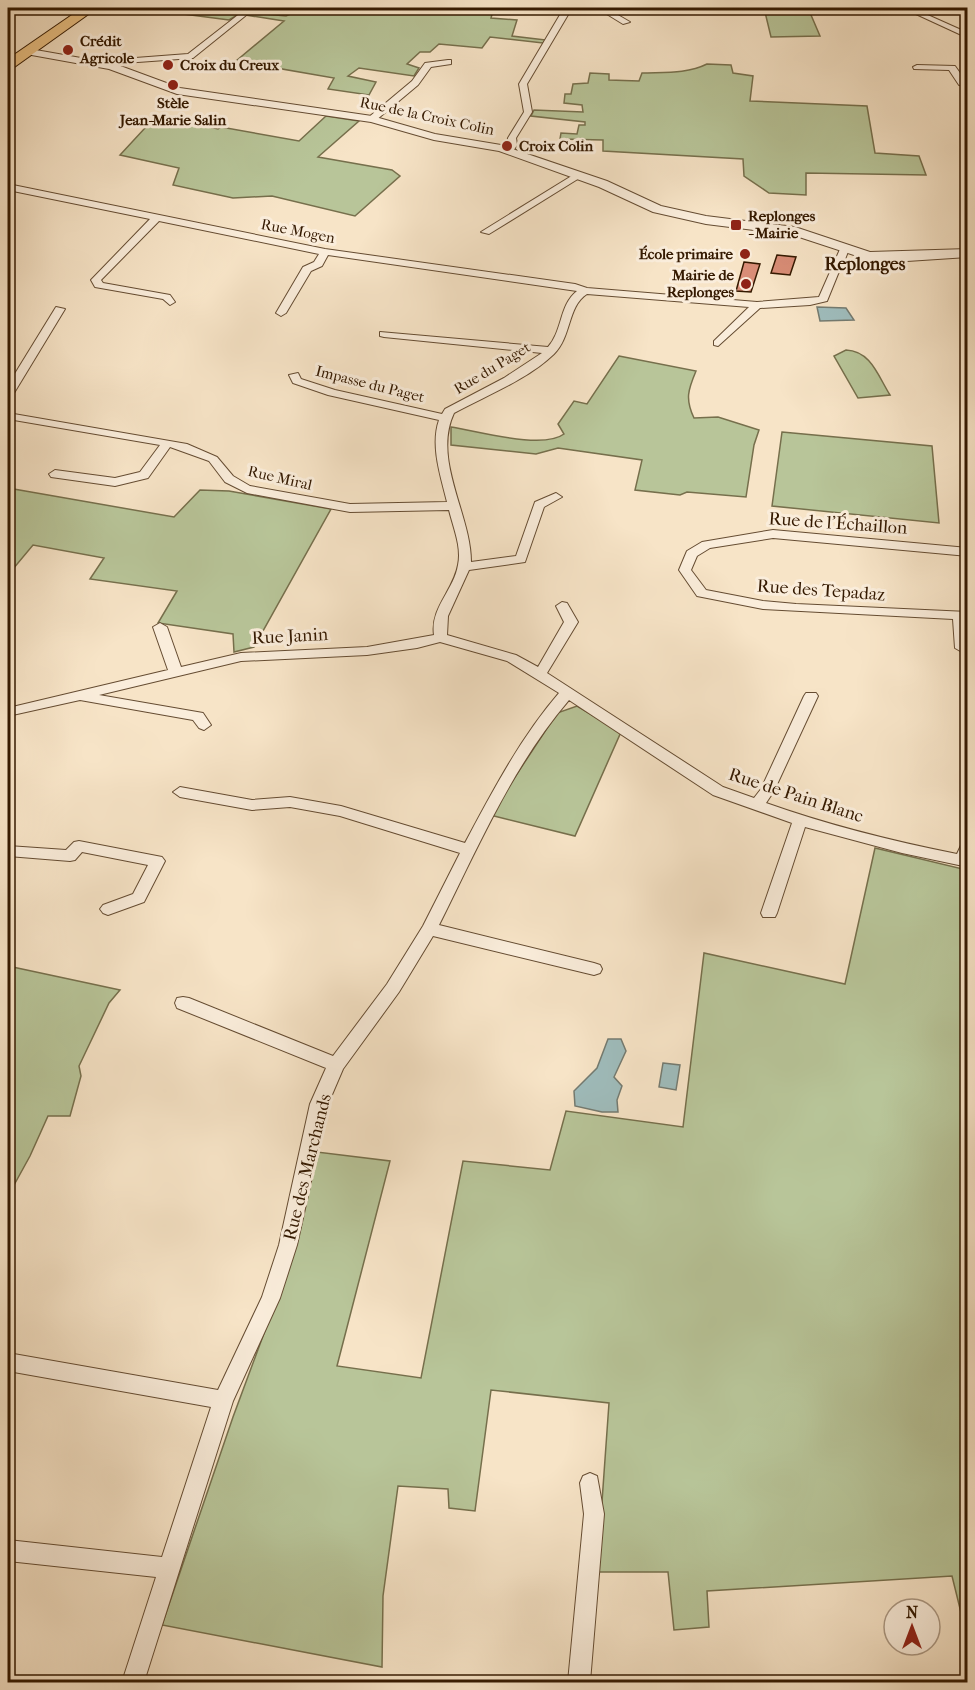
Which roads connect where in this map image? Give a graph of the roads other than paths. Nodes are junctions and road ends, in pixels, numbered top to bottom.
1 (90, 8) edge
2 (251, 8) edge
3 (568, 8) edge
4 (601, 8) edge
5 (907, 8) edge
6 (626, 22) dead end
7 (968, 36) edge
8 (30, 52) junction
9 (448, 62) dead end
10 (8, 66) edge
11 (111, 66) junction
12 (917, 67) dead end
13 (965, 83) edge
14 (372, 119) junction
15 (512, 138) junction
16 (494, 147) junction
17 (509, 151) junction
18 (578, 175) junction
19 (8, 187) edge
20 (151, 217) junction
21 (486, 232) dead end
22 (844, 249) junction
23 (325, 252) junction
24 (968, 253) edge
25 (869, 256) junction
26 (838, 267) junction
27 (87, 277) dead end
28 (585, 291) junction
29 (170, 302) dead end
30 (757, 305) junction
31 (60, 309) dead end
32 (281, 313) dead end
33 (384, 334) dead end
34 (718, 343) dead end
35 (549, 350) junction
36 (294, 375) dead end
37 (8, 393) edge
38 (8, 416) edge
39 (443, 418) junction
40 (168, 442) junction
41 (55, 474) dead end
42 (556, 497) dead end
43 (453, 506) junction
44 (968, 552) edge
45 (466, 567) junction
46 (686, 570) joint
47 (562, 606) dead end
48 (963, 616) edge
49 (160, 627) dead end
50 (441, 637) junction
51 (962, 648) dead end
52 (176, 672) junction
53 (540, 674) junction
54 (567, 693) junction
55 (78, 696) junction
56 (811, 696) dead end
57 (8, 712) edge
58 (204, 725) dead end
59 (180, 792) dead end
60 (757, 805) junction
61 (802, 821) junction
62 (968, 845) edge
63 (469, 850) junction
64 (8, 851) edge
65 (965, 861) edge
66 (108, 909) dead end
67 (769, 913) dead end
68 (429, 929) junction
69 (594, 969) dead end
70 (183, 1002) dead end
71 (336, 1065) junction
72 (8, 1362) edge
73 (224, 1400) junction
74 (590, 1484) dead end
75 (8, 1550) edge
76 (168, 1568) junction
77 (133, 1683) edge
78 (579, 1683) edge

1 - 8 main road
2 - 11 street
3 - 15 street
4 - 6 street
5 - 7 street
8 - 10 main road
8 - 11 street, Rue de la Croix Colin
9 - 14 street
11 - 14 street, Rue de la Croix Colin
12 - 13 street
14 - 16 street, Rue de la Croix Colin
15 - 16 street
15 - 17 street
16 - 17 street, Rue de la Croix Colin
17 - 18 street, Rue de la Croix Colin
18 - 21 street
18 - 22 street, Rue de la Croix Colin
19 - 20 street, Rue Mogen
20 - 23 street, Rue Mogen
20 - 27 street
20 - 29 street
22 - 25 street, Rue de la Croix Colin
22 - 26 street
23 - 28 street, Rue Mogen
23 - 32 street
24 - 25 street, Rue de la Croix Colin
25 - 26 street
26 - 30 street
28 - 30 street
28 - 35 street, Rue du Paget
30 - 34 street
31 - 37 street
33 - 35 street
35 - 39 street, Rue du Paget
36 - 39 street, Impasse du Paget
38 - 40 street, Rue Miral
39 - 43 street, Rue du Paget
40 - 41 street
40 - 43 street, Rue Miral
42 - 45 street
43 - 45 street, Rue du Paget
44 - 46 street, Rue de l'Échaillon
45 - 50 street
46 - 48 street, Rue des Tepadaz
47 - 53 street
48 - 51 street
49 - 52 street
50 - 52 street, Rue Janin
50 - 53 street
52 - 55 street, Rue Janin
53 - 54 street
54 - 60 street, Rue de Pain Blanc
54 - 63 street, Rue des Marchands
55 - 57 street, Rue Janin
55 - 58 street
56 - 60 street
59 - 63 street
60 - 61 street, Rue de Pain Blanc
61 - 65 street, Rue de Pain Blanc
61 - 67 street
62 - 65 street
63 - 68 street, Rue des Marchands
64 - 66 street
68 - 69 street
68 - 71 street, Rue des Marchands
70 - 71 street
71 - 73 street, Rue des Marchands
72 - 73 street
73 - 76 street, Rue des Marchands
74 - 78 street
75 - 76 street
76 - 77 street, Rue des Marchands

